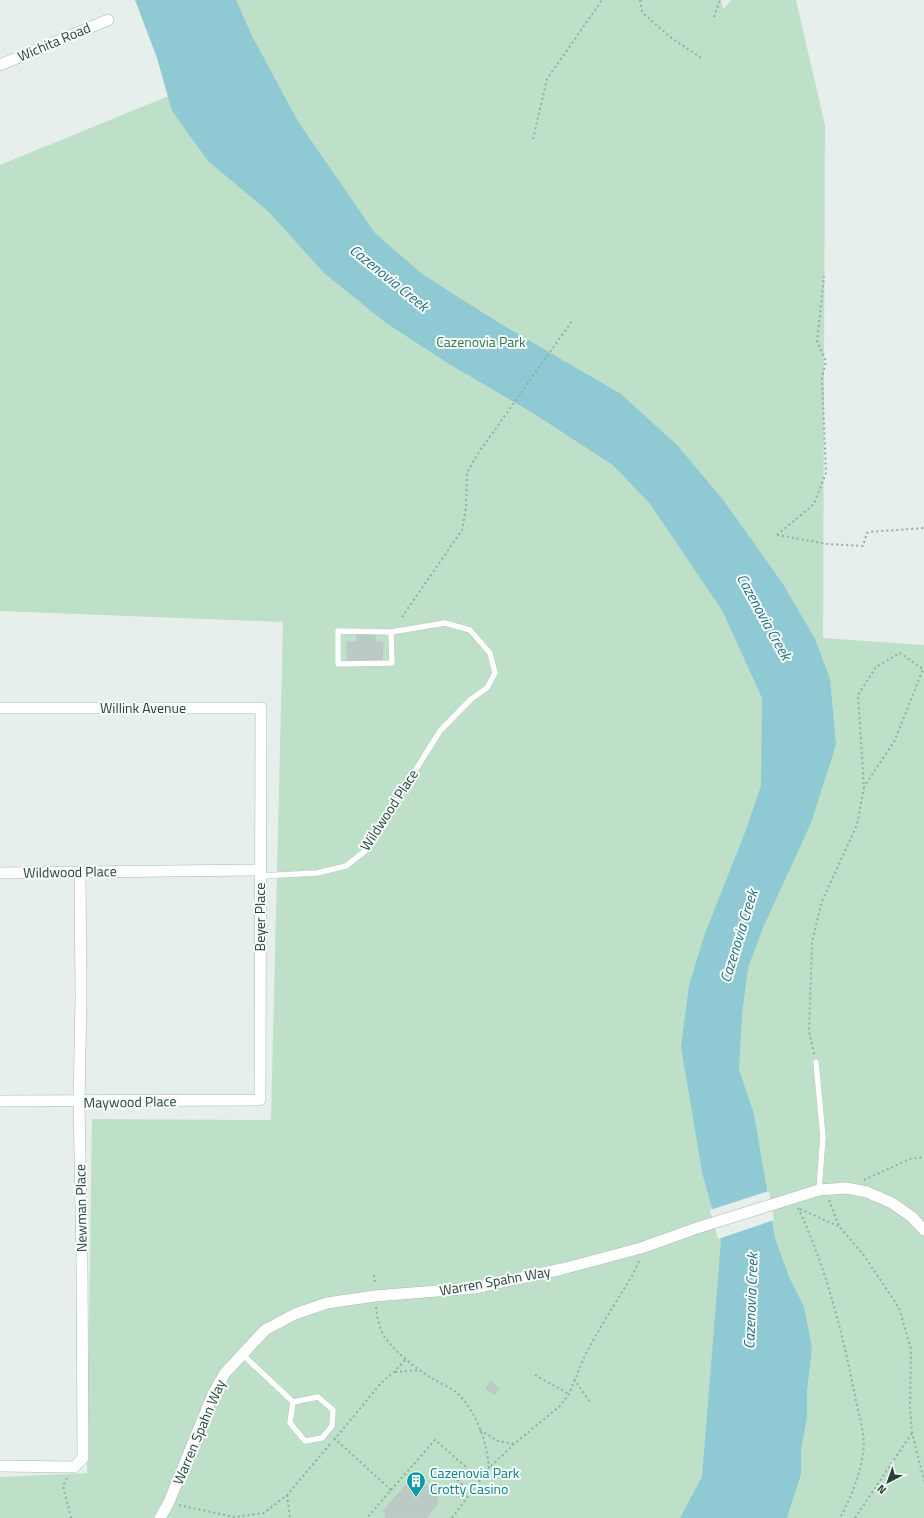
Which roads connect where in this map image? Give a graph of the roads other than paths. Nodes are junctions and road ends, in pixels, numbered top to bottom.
1 (108, 20) dead end
2 (0, 65) edge
3 (391, 632) junction
4 (0, 708) edge
5 (261, 733) joint
6 (80, 872) junction
7 (0, 873) edge
8 (260, 873) junction
9 (816, 1062) road end
10 (260, 1100) joint
11 (0, 1101) edge
12 (79, 1102) junction
13 (819, 1190) junction
14 (924, 1230) edge
15 (242, 1354) junction
16 (293, 1402) junction
17 (0, 1466) edge
18 (160, 1518) edge

1 - 2 street, Wichita Road
3 - 3 lane
3 - 8 lane, Wildwood Place
4 - 5 street, Willink Avenue
5 - 8 street, Beyer Place
6 - 7 street, Wildwood Place
6 - 8 street, Wildwood Place
6 - 12 street, Newman Place
8 - 10 street, Beyer Place
9 - 13 lane
10 - 12 street, Maywood Place
11 - 12 street, Maywood Place
12 - 17 street, Newman Place
13 - 14 street, Warren Spahn Way
13 - 15 street, Warren Spahn Way
15 - 16 lane
15 - 18 street, Warren Spahn Way
16 - 16 lane

